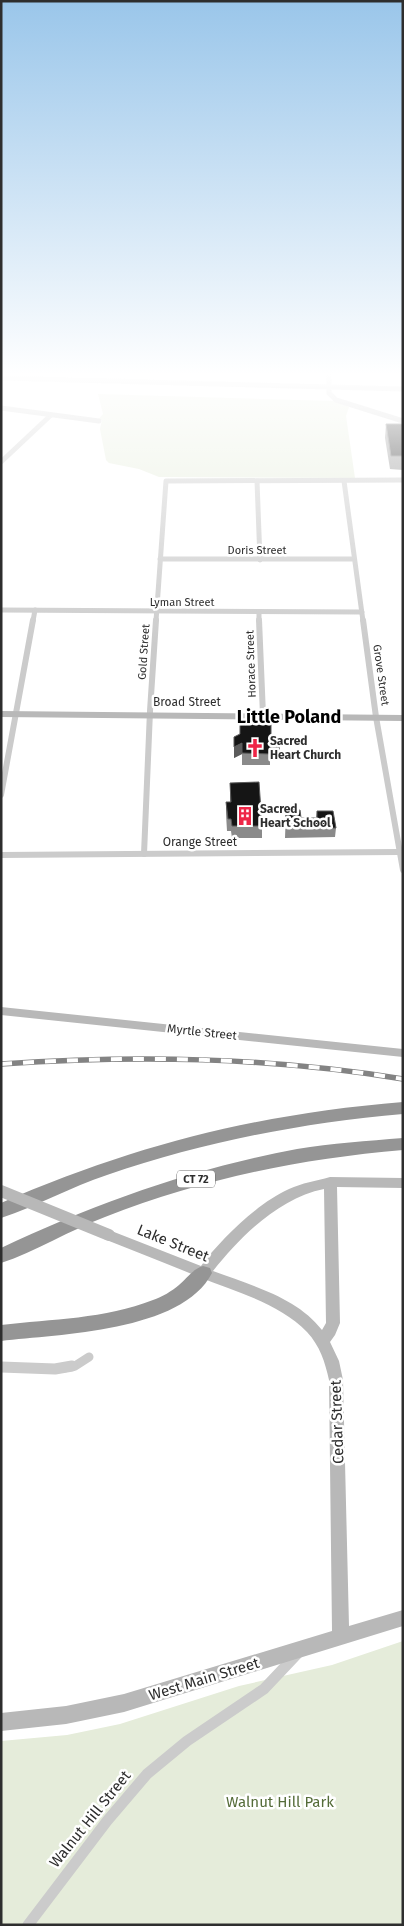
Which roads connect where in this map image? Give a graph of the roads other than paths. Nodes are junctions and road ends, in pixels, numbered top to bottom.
1 (344, 480) junction
2 (403, 480) edge
3 (257, 481) junction
4 (160, 559) junction
5 (354, 559) junction
6 (260, 560) junction
7 (1, 610) edge
8 (35, 610) junction
9 (156, 612) junction
10 (259, 612) junction
11 (362, 612) junction
12 (1, 714) edge
13 (16, 714) junction
14 (150, 715) junction
15 (263, 715) junction
16 (376, 717) junction
17 (403, 718) edge
18 (1, 795) edge
19 (399, 852) junction
20 (144, 854) junction
21 (1, 855) edge
22 (403, 870) edge
23 (1, 1011) edge
24 (403, 1053) edge
25 (403, 1108) edge
26 (403, 1144) edge
27 (330, 1182) junction
28 (403, 1183) edge
29 (1, 1191) edge
30 (1, 1211) edge
31 (1, 1256) edge
32 (203, 1273) junction
33 (1, 1333) edge
34 (322, 1341) junction
35 (89, 1357) dead end
36 (1, 1367) edge
37 (403, 1618) edge
38 (341, 1637) junction
39 (301, 1649) junction
40 (1, 1722) edge
41 (28, 1925) edge

1 - 2 street
1 - 3 street
1 - 5 street, Grove Street
3 - 4 street, Gold Street
3 - 6 street
4 - 6 street, Doris Street
4 - 9 street, Gold Street
5 - 6 street, Doris Street
5 - 11 street, Grove Street
7 - 8 street, Lyman Street
8 - 9 street, Lyman Street
8 - 13 street
9 - 10 street, Lyman Street
9 - 14 street, Gold Street
10 - 11 street, Lyman Street
10 - 15 street, Horace Street
11 - 16 street, Grove Street
12 - 13 street, Broad Street
13 - 14 street, Broad Street
13 - 18 street
14 - 15 street, Broad Street
14 - 20 street, Gold Street
15 - 16 street, Broad Street
16 - 17 street, Broad Street
16 - 19 street, Grove Street
19 - 20 street, Orange Street
19 - 22 street, Grove Street
20 - 21 street, Orange Street
23 - 24 street, Myrtle Street
25 - 30 highway
26 - 31 highway, CT 72
27 - 28 street
27 - 32 street
27 - 34 street
29 - 32 street, Lake Street, bridge
32 - 33 highway
32 - 34 street, Lake Street
34 - 38 street, Cedar Street
35 - 36 street
37 - 38 street, West Main Street
38 - 39 street, West Main Street
39 - 40 street, West Main Street
39 - 41 street, Walnut Hill Street

